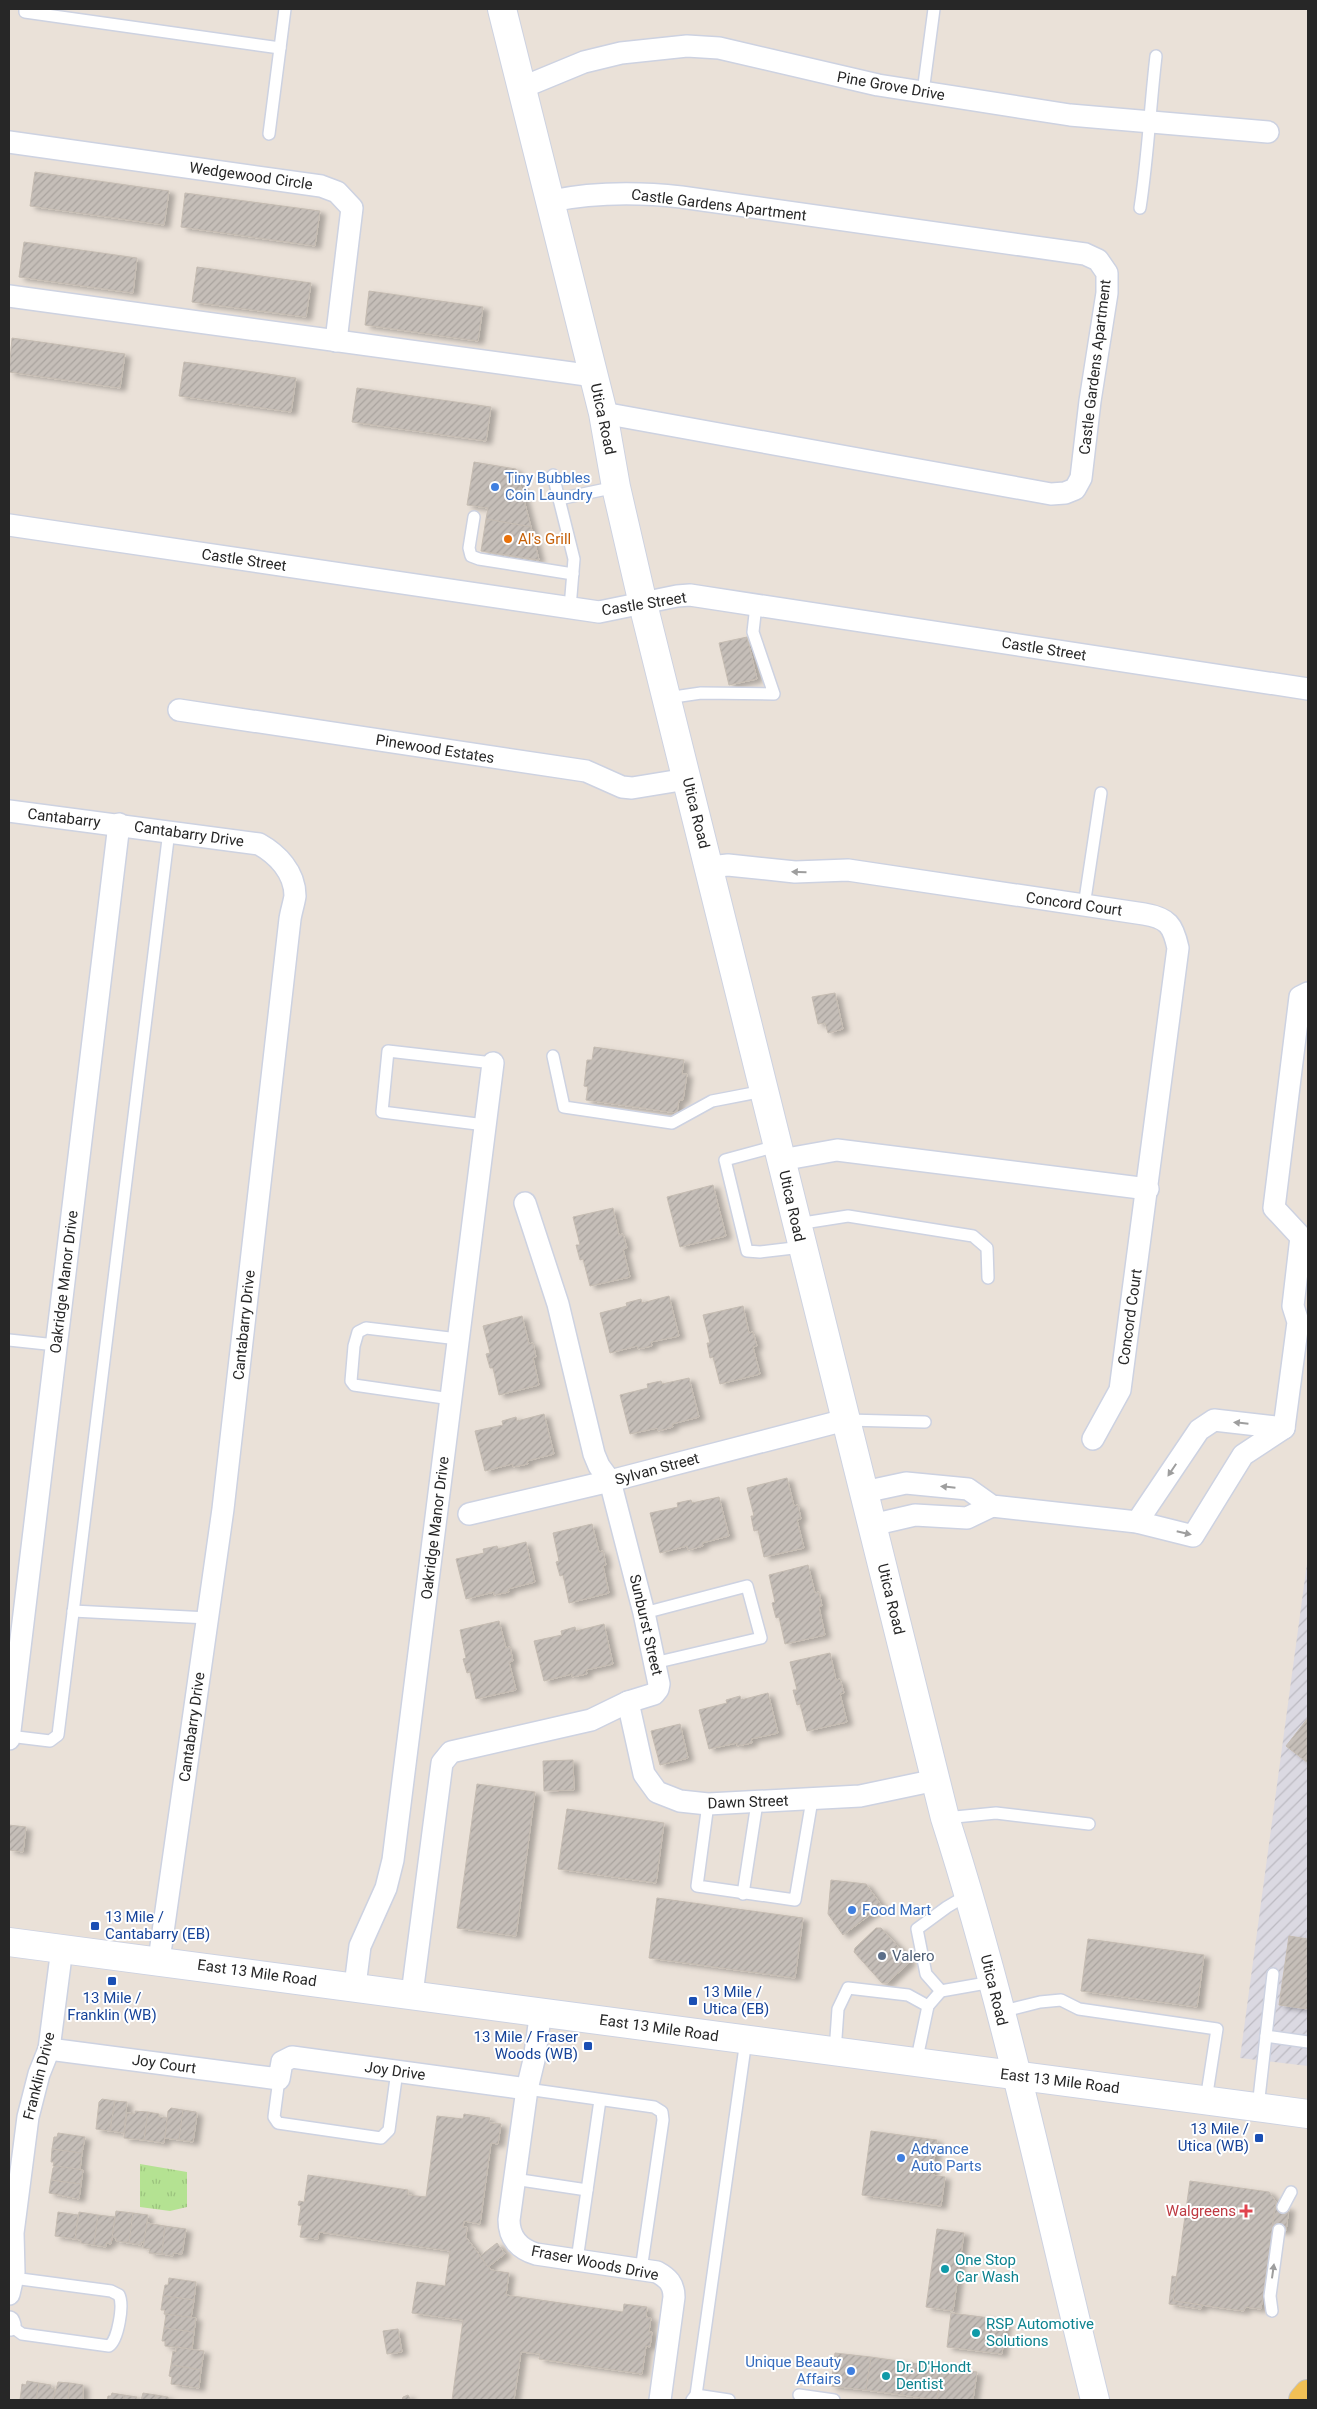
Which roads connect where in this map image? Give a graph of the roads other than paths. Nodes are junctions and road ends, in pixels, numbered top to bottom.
1 (25, 9) edge
2 (285, 9) edge
3 (502, 9) edge
4 (934, 9) edge
5 (280, 48) junction
6 (1156, 56) dead end
7 (521, 88) junction
8 (923, 92) junction
9 (1148, 122) junction
10 (1268, 132) dead end
11 (269, 134) dead end
12 (9, 142) edge
13 (551, 200) junction
14 (1140, 208) dead end
15 (9, 296) edge
16 (336, 341) junction
17 (594, 376) junction
18 (603, 413) junction
19 (553, 475) dead end
20 (616, 487) junction
21 (559, 499) junction
22 (474, 517) dead end
23 (9, 525) edge
24 (573, 574) junction
25 (643, 604) junction
26 (756, 605) junction
27 (570, 608) junction
28 (1308, 689) edge
29 (667, 698) junction
30 (179, 710) dead end
31 (687, 779) junction
32 (1101, 793) dead end
33 (9, 811) edge
34 (119, 824) junction
35 (169, 831) junction
36 (709, 867) junction
37 (1084, 906) junction
38 (1308, 993) edge
39 (553, 1056) dead end
40 (493, 1063) joint
41 (766, 1090) junction
42 (485, 1125) junction
43 (779, 1153) junction
44 (1148, 1189) junction
45 (525, 1203) dead end
46 (799, 1236) junction
47 (988, 1278) dead end
48 (458, 1339) junction
49 (9, 1340) edge
50 (1302, 1344) edge
51 (56, 1345) junction
52 (451, 1399) junction
53 (845, 1420) junction
54 (925, 1422) dead end
55 (1284, 1428) junction
56 (1093, 1439) dead end
57 (610, 1481) junction
58 (864, 1492) junction
59 (992, 1506) junction
60 (469, 1514) dead end
61 (1137, 1522) junction
62 (872, 1525) junction
63 (73, 1611) junction
64 (644, 1613) junction
65 (208, 1618) junction
66 (654, 1663) junction
67 (628, 1702) junction
68 (9, 1737) edge
69 (936, 1780) junction
70 (812, 1800) junction
71 (757, 1803) junction
72 (708, 1804) junction
73 (945, 1818) junction
74 (1089, 1824) dead end
75 (743, 1894) junction
76 (969, 1894) junction
77 (9, 1942) edge
78 (62, 1948) junction
79 (159, 1960) junction
80 (1274, 1974) dead end
81 (992, 1982) junction
82 (355, 1986) junction
83 (941, 1991) junction
84 (412, 1994) junction
85 (928, 2006) junction
86 (541, 2011) junction
87 (1000, 2012) junction
88 (1266, 2036) junction
89 (746, 2040) junction
90 (1308, 2042) edge
91 (48, 2049) junction
92 (835, 2052) junction
93 (916, 2063) junction
94 (397, 2071) junction
95 (1016, 2075) junction
96 (278, 2080) junction
97 (527, 2089) junction
98 (600, 2100) junction
99 (1206, 2100) junction
100 (1258, 2107) junction
101 (1308, 2114) edge
102 (514, 2179) junction
103 (587, 2190) junction
104 (1290, 2192) dead end
105 (1283, 2206) dead end
106 (1279, 2230) dead end
107 (577, 2260) junction
108 (641, 2270) junction
109 (11, 2286) edge
110 (1272, 2311) dead end
111 (10, 2324) edge
112 (1308, 2394) edge
113 (799, 2396) dead end
114 (694, 2398) edge
115 (660, 2400) edge
116 (729, 2400) edge
117 (834, 2400) edge
118 (1092, 2400) edge
119 (1303, 2400) edge

1 - 5 lane
2 - 5 lane
3 - 7 main road, Utica Road
4 - 8 lane
5 - 11 lane
6 - 9 lane
7 - 8 street, Pine Grove Drive
7 - 13 main road, Utica Road
8 - 9 street, Pine Grove Drive
9 - 10 street, Pine Grove Drive
9 - 14 lane
12 - 16 street, Wedgewood Circle
13 - 17 main road, Utica Road
13 - 18 street, Castle Gardens Apartment
15 - 16 street
16 - 17 street
17 - 18 main road, Utica Road
18 - 20 main road, Utica Road
19 - 21 lane
20 - 21 lane
20 - 25 main road, Utica Road
21 - 24 lane
22 - 24 lane
23 - 27 street, Castle Street
24 - 27 lane
25 - 26 street, Castle Street
25 - 27 street, Castle Street
25 - 29 main road, Utica Road
26 - 28 street, Castle Street
26 - 29 lane
29 - 31 main road, Utica Road
30 - 31 street, Pinewood Estates
31 - 36 main road, Utica Road
32 - 37 lane
33 - 34 street, Cantabarry
34 - 35 street, Cantabarry Drive
34 - 51 street, Oakridge Manor Drive
35 - 63 lane
35 - 65 street, Cantabarry Drive
37 -> 36 street, Concord Court
36 - 41 main road, Utica Road
37 - 44 street, Concord Court
38 - 50 street
39 - 41 lane
40 - 42 street, Oakridge Manor Drive
40 - 42 lane
41 - 43 main road, Utica Road
42 - 48 street, Oakridge Manor Drive
43 - 44 street
43 - 46 main road, Utica Road
43 - 46 lane
44 - 56 street, Concord Court
45 - 57 street, Sunburst Street
46 - 47 lane
46 - 53 main road, Utica Road
48 - 52 street, Oakridge Manor Drive
48 - 52 lane
49 - 51 lane
50 - 55 street
51 - 68 street, Oakridge Manor Drive
52 - 82 street, Oakridge Manor Drive
53 - 54 lane
53 - 57 street, Sylvan Street
53 - 58 main road, Utica Road
55 -> 61 street
61 -> 55 street
57 - 60 street, Sylvan Street
57 - 64 street, Sunburst Street
59 -> 58 street
58 - 62 main road, Utica Road
59 - 61 street
59 - 62 street
62 - 69 main road, Utica Road
63 - 65 lane
63 - 68 lane
64 - 66 street, Sunburst Street
64 - 66 lane
65 - 79 street, Cantabarry Drive
66 - 67 street, Sunburst Street
67 - 72 street, Dawn Street
67 - 84 street, Sunburst Street
69 - 70 street, Dawn Street
69 - 73 main road, Utica Road
70 - 71 street, Dawn Street
70 - 75 lane
71 - 72 street, Dawn Street
71 - 75 lane
72 - 75 lane
73 - 74 lane
73 - 76 main road, Utica Road
76 - 81 main road, Utica Road
76 - 83 lane
77 - 78 main road, East 13 Mile Road
78 - 79 main road, East 13 Mile Road
78 - 91 street, Franklin Drive
79 - 82 main road, East 13 Mile Road
80 - 88 lane
81 - 83 lane
81 - 87 main road, Utica Road
82 - 84 main road, East 13 Mile Road
83 - 85 lane
84 - 86 main road, East 13 Mile Road
85 - 92 lane
85 - 93 lane
86 - 89 main road, East 13 Mile Road
86 - 97 street, Fraser Woods Drive
87 - 95 main road, Utica Road
87 - 99 lane
88 - 90 lane
88 - 100 lane
89 - 92 main road, East 13 Mile Road
89 - 114 lane
91 - 96 street, Joy Court
91 - 109 street, Franklin Drive
92 - 93 main road, East 13 Mile Road
93 - 95 main road, East 13 Mile Road
94 - 96 street, Joy Drive
94 - 96 lane
94 - 97 street, Joy Drive
95 - 99 main road, East 13 Mile Road
95 - 118 main road, Utica Road
97 - 98 lane
97 - 102 street, Fraser Woods Drive
98 - 103 lane
98 - 108 lane
99 - 100 main road, East 13 Mile Road
100 - 101 main road, East 13 Mile Road
102 - 103 lane
102 - 107 street, Fraser Woods Drive
103 - 107 lane
104 - 105 lane
110 -> 106 lane
107 - 108 street, Fraser Woods Drive
108 - 115 street, Fraser Woods Drive
109 - 111 lane
112 - 119 main road
113 - 117 lane
114 - 116 lane

